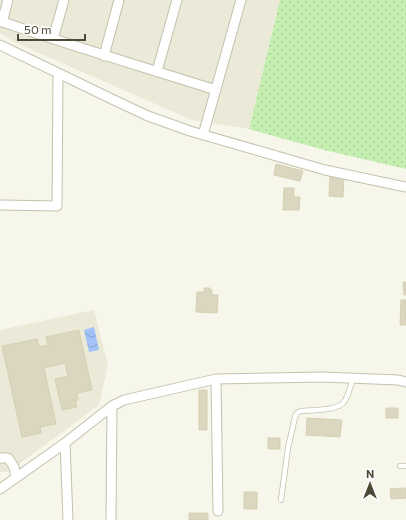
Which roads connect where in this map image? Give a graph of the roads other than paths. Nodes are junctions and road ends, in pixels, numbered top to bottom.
1 (8, 0) edge
2 (64, 0) edge
3 (119, 0) edge
4 (177, 0) edge
5 (241, 0) edge
6 (1, 21) edge
7 (53, 39) junction
8 (0, 45) edge
9 (104, 56) junction
10 (157, 71) junction
11 (58, 74) junction
12 (216, 90) junction
13 (203, 135) junction
14 (406, 187) edge
15 (1, 206) edge
16 (353, 378) junction
17 (216, 379) junction
18 (406, 382) edge
19 (112, 406) junction
20 (65, 443) junction
21 (0, 458) edge
22 (400, 466) dead end
23 (406, 466) edge
24 (16, 478) junction
25 (0, 489) edge
26 (281, 500) dead end
27 (218, 511) dead end
28 (68, 520) edge
29 (111, 520) edge

1 - 6 street
2 - 7 street
3 - 9 street
4 - 10 street
5 - 12 street
6 - 7 street
7 - 9 street
8 - 11 street
9 - 10 street
10 - 12 street
11 - 13 street
11 - 15 street
12 - 13 street
13 - 14 street
16 - 17 street
16 - 18 street
16 - 26 lane
17 - 19 street
17 - 27 street
19 - 20 street
19 - 29 street
20 - 24 street
20 - 28 street
21 - 24 street
22 - 23 lane
24 - 25 street

